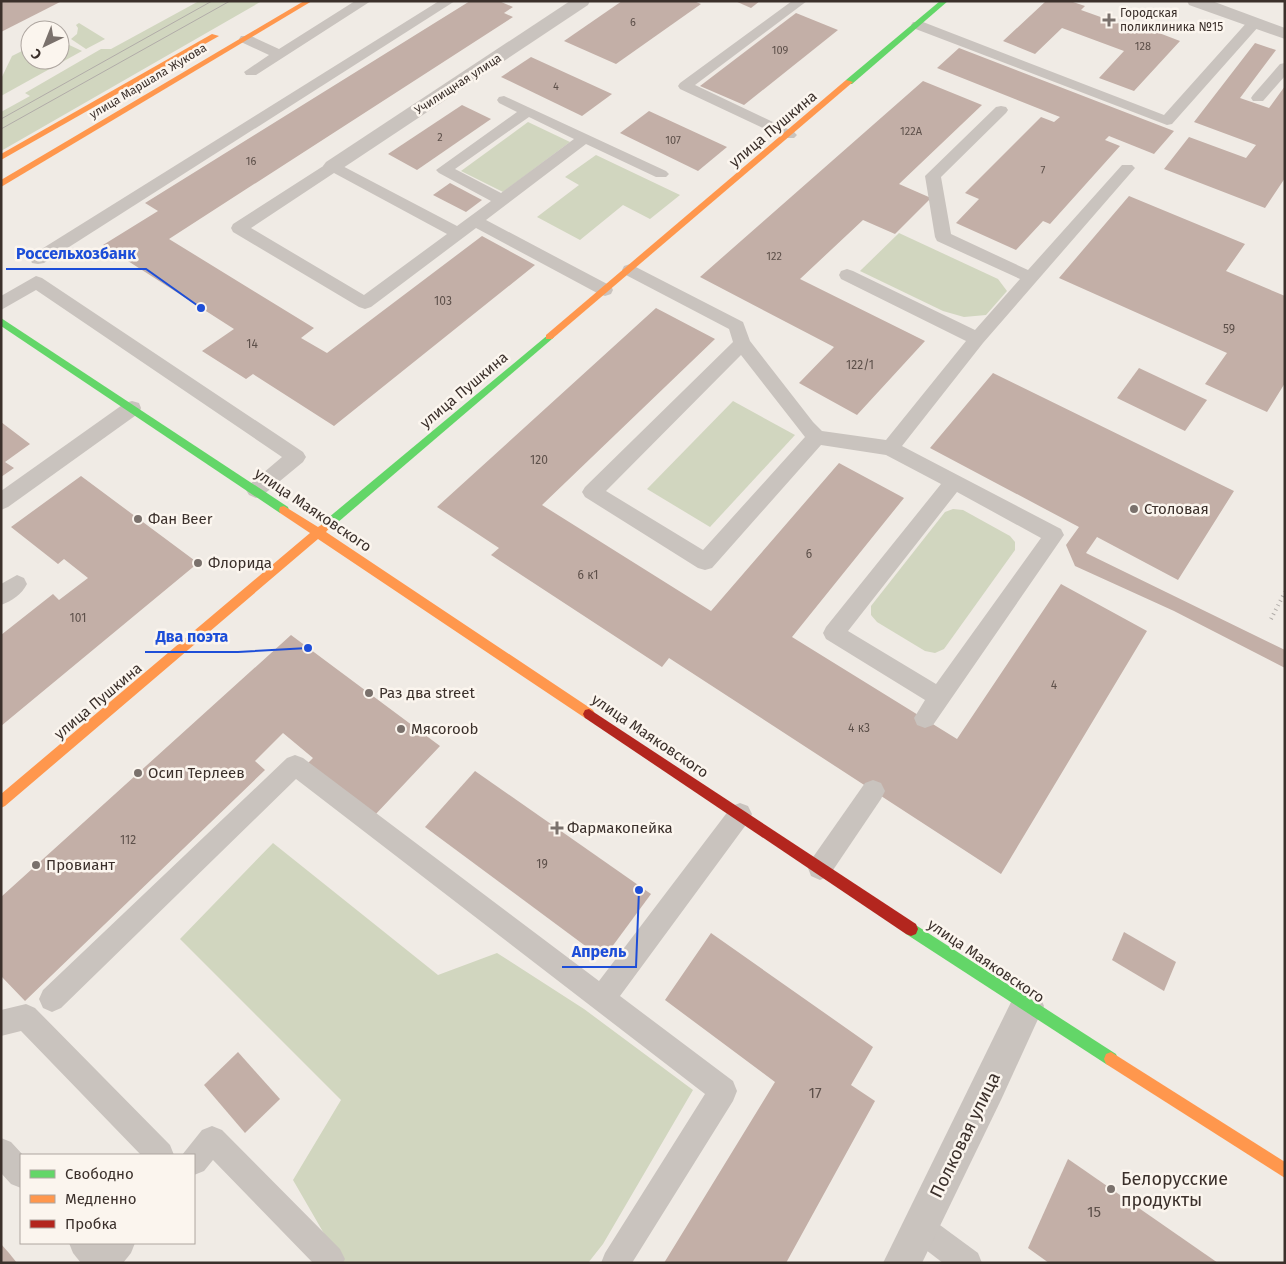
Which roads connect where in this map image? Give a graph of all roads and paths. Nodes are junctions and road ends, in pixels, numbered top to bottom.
1 (309, 1) edge
2 (365, 1) edge
3 (449, 1) edge
4 (553, 1) edge
5 (801, 1) edge
6 (946, 1) edge
7 (1195, 1) edge
8 (576, 5) edge
9 (1254, 23) junction
10 (918, 25) junction
11 (224, 31) dead end
12 (1285, 34) edge
13 (246, 39) junction
14 (279, 54) junction
15 (1285, 67) edge
16 (251, 72) dead end
17 (1258, 98) dead end
18 (504, 100) dead end
19 (1001, 110) dead end
20 (528, 111) junction
21 (789, 135) junction
22 (586, 138) junction
23 (1, 158) edge
24 (333, 166) junction
25 (1127, 168) dead end
26 (661, 174) dead end
27 (1, 184) edge
28 (502, 200) junction
29 (475, 221) junction
30 (458, 233) junction
31 (38, 259) dead end
32 (630, 270) junction
33 (847, 275) dead end
34 (1031, 278) junction
35 (605, 290) junction
36 (1, 304) edge
37 (1, 321) edge
38 (977, 339) junction
39 (742, 343) junction
40 (132, 408) junction
41 (817, 438) junction
42 (890, 448) junction
43 (954, 482) junction
44 (256, 490) junction
45 (1, 502) edge
46 (320, 532) junction
47 (939, 698) junction
48 (924, 718) dead end
49 (873, 791) dead end
50 (1, 802) edge
51 (740, 814) junction
52 (820, 868) junction
53 (52, 999) dead end
54 (602, 999) junction
55 (1027, 1006) junction
56 (1, 1023) edge
57 (1, 1152) edge
58 (159, 1154) edge
59 (195, 1160) edge
60 (1285, 1171) edge
61 (20, 1173) edge
62 (919, 1227) junction
63 (84, 1244) edge
64 (120, 1244) edge
65 (330, 1259) dead end
66 (102, 1263) edge
67 (615, 1263) edge
68 (902, 1263) edge
69 (968, 1263) edge

1 - 13 main road, улица Маршала Жукова
2 - 14 lane
3 - 31 lane
4 - 8 street
5 - 21 lane
6 - 10 main road, улица Пушкина
7 - 9 street
8 - 24 street, Училищная улица
9 - 10 lane
9 - 12 street
10 - 21 main road, улица Пушкина
11 - 23 main road, улица Маршала Жукова
13 - 14 lane
13 - 27 main road, улица Маршала Жукова
14 - 16 lane
15 - 17 lane
18 - 20 lane
19 - 34 lane
20 - 22 lane
20 - 28 lane
21 - 32 main road, улица Пушкина
22 - 26 lane
22 - 28 lane
24 - 30 lane
24 - 30 lane
25 - 34 lane
28 - 29 lane
29 - 30 lane
29 - 35 lane
32 - 35 main road, улица Пушкина
32 - 39 lane
33 - 38 lane
34 - 38 lane
35 - 46 main road, улица Пушкина
36 - 44 lane
37 - 40 main road, улица Маяковского
38 - 42 lane
39 - 41 lane
39 - 41 lane
40 - 44 main road, улица Маяковского
40 - 45 lane
41 - 42 lane
42 - 43 lane
43 - 47 lane
43 - 47 lane
44 - 46 main road, улица Маяковского
46 - 50 main road, улица Пушкина
46 - 51 main road, улица Маяковского
47 - 48 lane
49 - 52 lane
51 - 52 main road, улица Маяковского
51 - 54 lane
52 - 55 main road, улица Маяковского
53 - 54 lane
54 - 67 lane
55 - 60 main road, улица Маяковского
55 - 62 street, Полковая улица
56 - 58 lane
57 - 61 lane
59 - 65 lane
62 - 68 street, Полковая улица
62 - 69 lane
63 - 66 lane
64 - 66 lane

